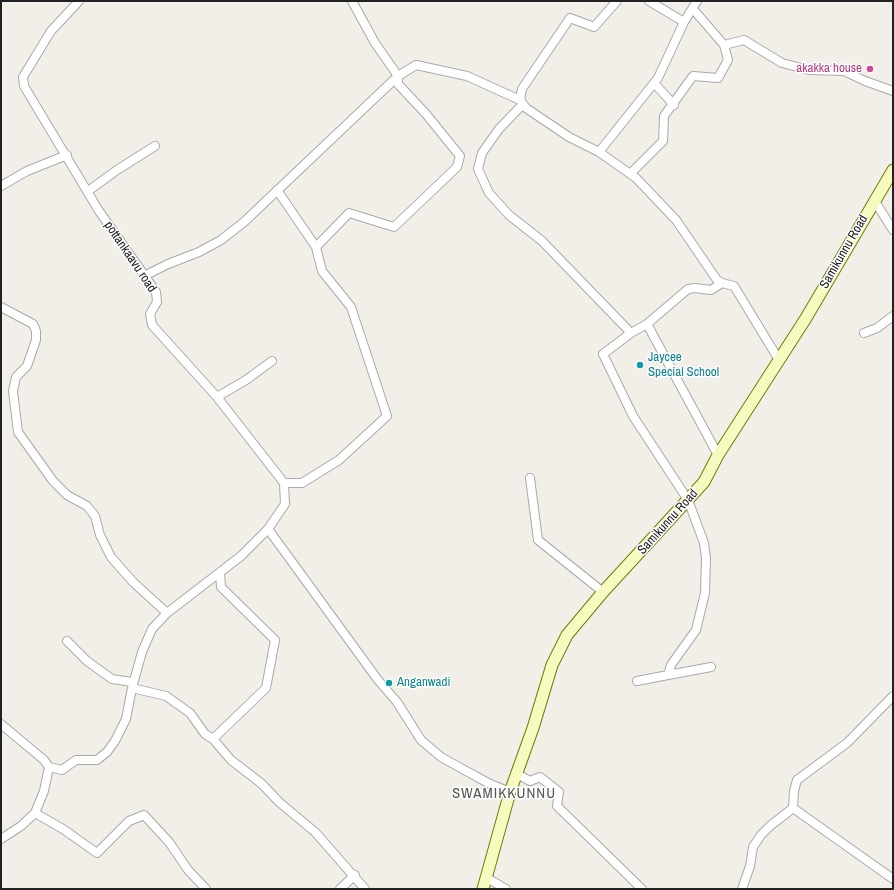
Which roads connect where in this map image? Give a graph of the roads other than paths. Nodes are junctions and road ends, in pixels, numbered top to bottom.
1 (79, 1) edge
2 (352, 1) edge
3 (617, 1) edge
4 (649, 1) edge
5 (697, 1) edge
6 (692, 9) junction
7 (684, 22) junction
8 (724, 45) junction
9 (398, 76) junction
10 (654, 83) junction
11 (893, 91) edge
12 (521, 102) junction
13 (674, 105) junction
14 (155, 146) dead end
15 (599, 152) junction
16 (67, 154) junction
17 (893, 170) edge
18 (630, 174) junction
19 (1, 186) edge
20 (277, 190) junction
21 (88, 191) junction
22 (874, 200) junction
23 (893, 230) edge
24 (316, 247) junction
25 (144, 276) junction
26 (722, 283) junction
27 (1, 307) edge
28 (893, 316) edge
29 (647, 324) junction
30 (631, 333) junction
31 (864, 333) dead end
32 (779, 360) junction
33 (272, 361) dead end
34 (217, 397) junction
35 (718, 455) junction
36 (530, 478) dead end
37 (284, 483) junction
38 (688, 500) junction
39 (268, 529) junction
40 (220, 573) junction
41 (603, 592) junction
42 (167, 613) junction
43 (67, 641) dead end
44 (711, 667) dead end
45 (668, 675) junction
46 (637, 681) dead end
47 (132, 685) junction
48 (893, 696) edge
49 (1, 724) edge
50 (213, 739) junction
51 (49, 767) junction
52 (517, 774) junction
53 (510, 792) junction
54 (794, 808) junction
55 (34, 813) junction
56 (1, 839) edge
57 (355, 875) junction
58 (487, 878) junction
59 (893, 879) edge
60 (206, 889) edge
61 (340, 889) edge
62 (365, 889) edge
63 (483, 889) edge
64 (506, 889) edge
65 (642, 889) edge
66 (742, 889) edge

1 - 16 street, pottankaavu road
2 - 9 street
3 - 12 street
4 - 7 street
5 - 6 street
6 - 7 street
6 - 8 street
7 - 10 street
8 - 11 street
8 - 13 street
9 - 12 street
9 - 20 street
9 - 24 street
10 - 13 street
10 - 15 street
12 - 15 street
12 - 30 street
13 - 18 street
14 - 21 street
15 - 18 street
16 - 19 street
16 - 21 street, pottankaavu road
17 - 22 main road, Samikunnu Road
18 - 26 street
20 - 24 street
20 - 25 street
21 - 25 street, pottankaavu road
22 - 23 street
22 - 32 main road, Samikunnu Road
24 - 37 street
25 - 34 street, pottankaavu road
26 - 29 street
26 - 32 street
27 - 42 street
28 - 31 street
29 - 30 street
29 - 35 street
30 - 38 street
32 - 35 main road, Samikunnu Road
33 - 34 street
34 - 37 street, pottankaavu road
35 - 38 main road, Samikunnu Road
36 - 41 street
37 - 39 street
38 - 41 main road, Samikunnu Road
38 - 45 street
39 - 40 street
39 - 53 street
40 - 42 street
40 - 50 street
41 - 52 main road, Samikunnu Road
42 - 47 street
43 - 47 street
44 - 45 street
45 - 46 street
47 - 50 street
47 - 51 street
48 - 54 street
49 - 51 street
50 - 57 street
51 - 55 street
52 - 53 main road, Samikunnu Road
52 - 65 street
53 - 58 main road, Samikunnu Road
54 - 59 street
54 - 66 street
55 - 56 street
55 - 60 street
57 - 61 street
57 - 62 street
58 - 63 main road, Samikunnu Road
58 - 64 street

